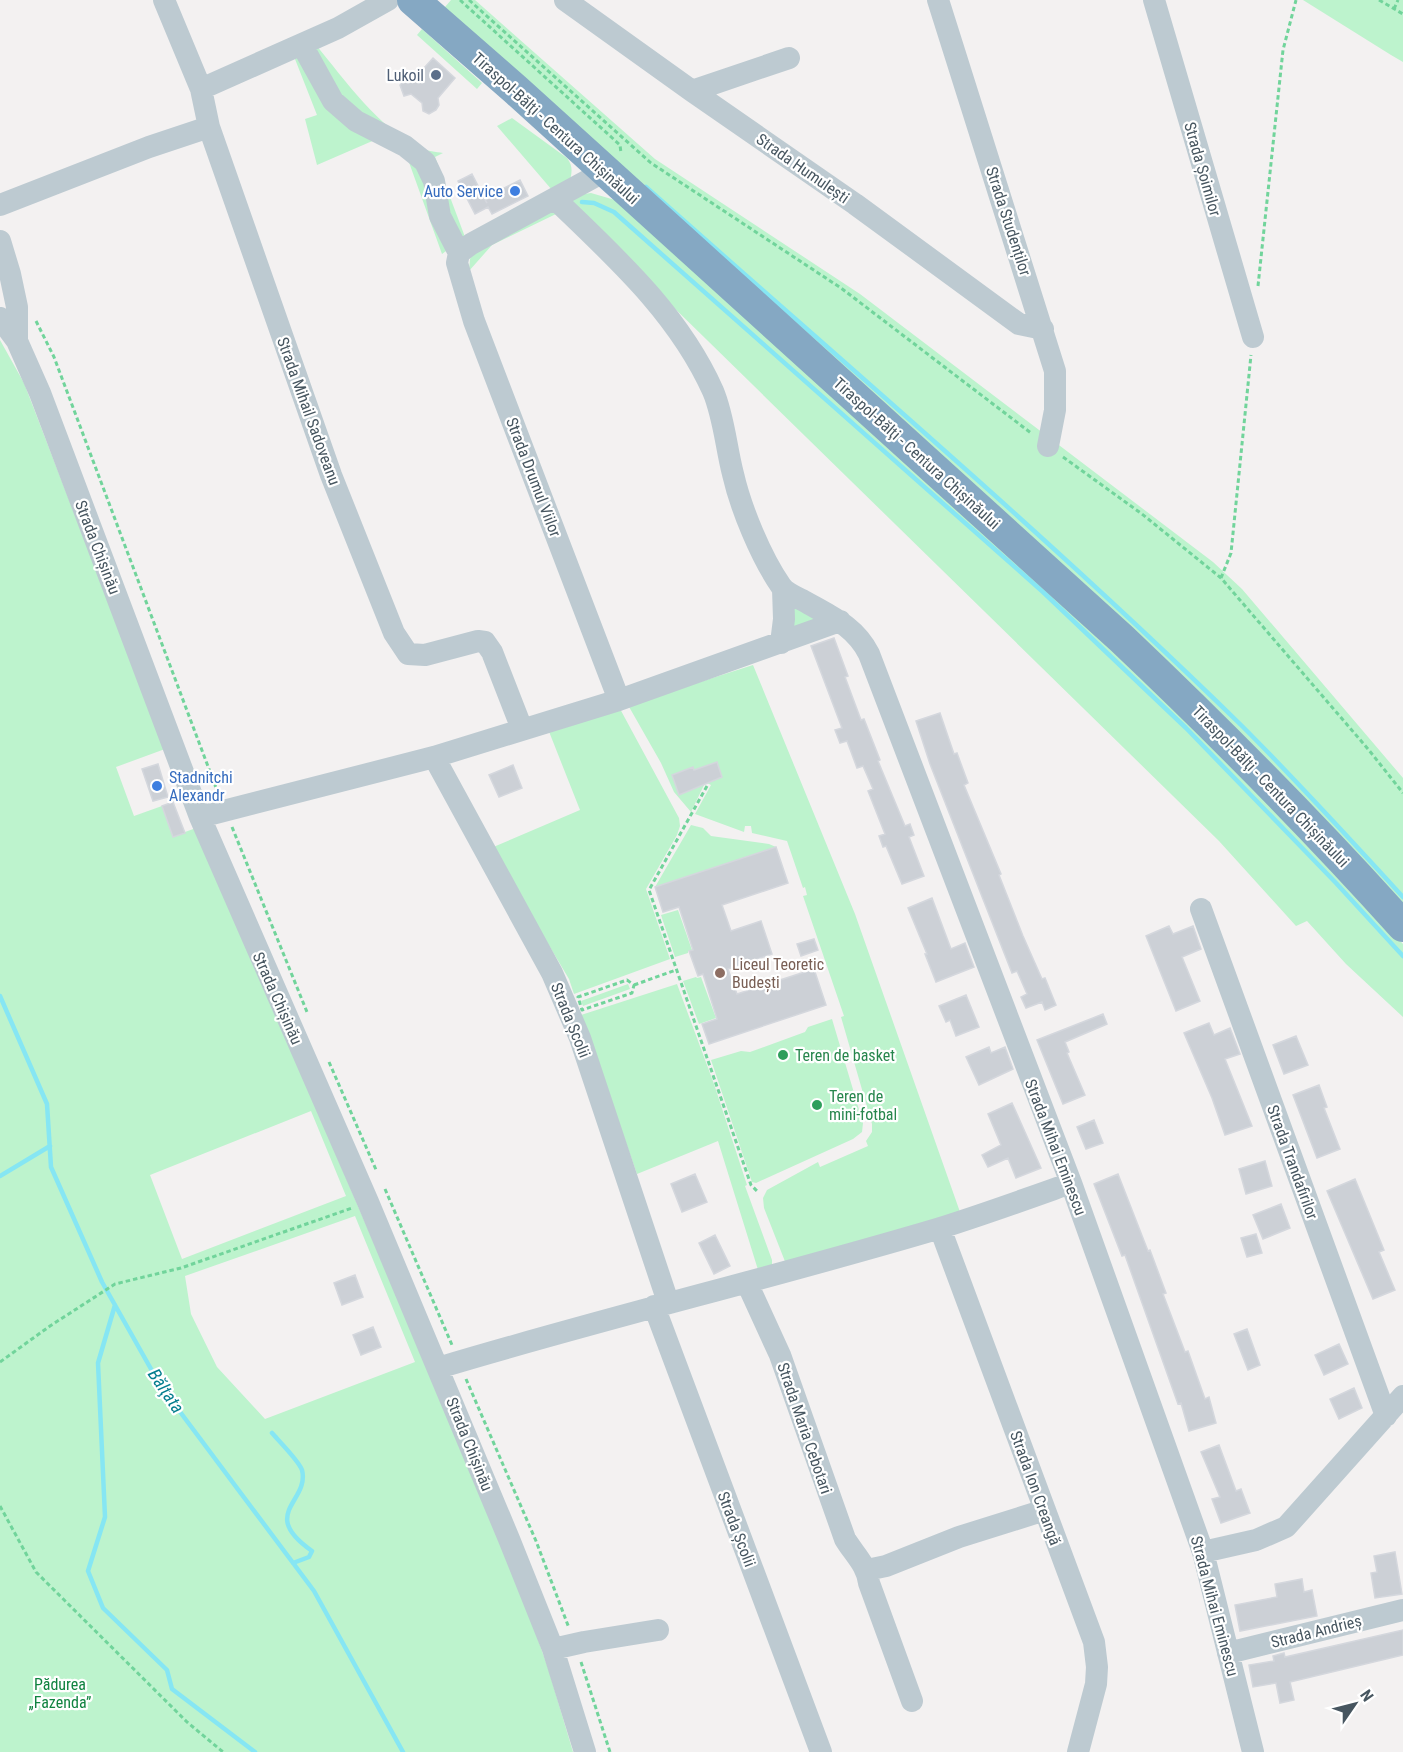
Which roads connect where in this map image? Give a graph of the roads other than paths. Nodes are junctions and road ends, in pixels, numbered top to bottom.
1 (164, 0) edge
2 (388, 0) edge
3 (564, 0) edge
4 (938, 0) edge
5 (1154, 0) edge
6 (428, 5) edge
7 (304, 44) junction
8 (789, 58) dead end
9 (201, 89) junction
10 (692, 91) junction
11 (209, 127) junction
12 (613, 163) junction
13 (555, 199) junction
14 (0, 205) edge
15 (0, 241) edge
16 (459, 253) junction
17 (0, 318) edge
18 (1043, 329) junction
19 (1253, 337) dead end
20 (17, 341) junction
21 (1048, 446) road end
22 (783, 589) junction
23 (840, 621) junction
24 (781, 643) junction
25 (619, 700) junction
26 (522, 729) junction
27 (434, 757) junction
28 (200, 817) junction
29 (1201, 909) dead end
30 (1403, 926) edge
31 (1071, 1184) junction
32 (940, 1228) junction
33 (747, 1283) junction
34 (661, 1304) junction
35 (448, 1365) junction
36 (1403, 1396) edge
37 (1386, 1416) junction
38 (1045, 1510) junction
39 (1203, 1552) junction
40 (867, 1570) junction
41 (1403, 1610) edge
42 (658, 1629) dead end
43 (553, 1649) junction
44 (1228, 1653) junction
45 (912, 1701) dead end
46 (585, 1752) edge
47 (821, 1752) edge
48 (1078, 1752) edge
49 (1253, 1752) edge

1 - 9 street, Strada Mihail Sadoveanu
2 - 7 street
3 - 10 street, Strada Humulești
4 - 18 street, Strada Studenților
5 - 19 street, Strada Șoimilor
6 - 12 highway, Tiraspol-Bălţi - Centura Chișinăului
7 - 9 street
7 - 16 street, Strada Drumul Viilor
8 - 10 street
9 - 11 street, Strada Mihail Sadoveanu
10 - 18 street, Strada Humulești
11 - 14 street
11 - 26 street, Strada Mihail Sadoveanu
12 - 13 street
12 - 30 highway, Tiraspol-Bălţi - Centura Chișinăului
13 - 16 street
13 - 22 street
15 - 20 street, Strada Chișinău
16 - 25 street, Strada Drumul Viilor
17 - 20 street, Strada Chișinău
18 - 21 street, Strada Studenților
20 - 28 street, Strada Chișinău
22 - 23 street, Strada Mihai Eminescu
22 - 24 street
23 - 24 street
23 - 31 street, Strada Mihai Eminescu
24 - 25 street
25 - 26 street
26 - 27 street
27 - 28 street
27 - 34 street, Strada Școlii
28 - 35 street, Strada Chișinău
29 - 37 street, Strada Trandafirilor
31 - 32 street
31 - 39 street, Strada Mihai Eminescu
32 - 33 street
32 - 38 street, Strada Ion Creangă
33 - 34 street
33 - 40 street, Strada Maria Cebotari
34 - 35 street
34 - 47 street, Strada Școlii
35 - 43 street, Strada Chișinău
36 - 37 street
37 - 39 street
38 - 40 street
38 - 48 street, Strada Ion Creangă
39 - 44 street, Strada Mihai Eminescu
40 - 45 street, Strada Maria Cebotari
41 - 44 street, Strada Andrieș
42 - 43 street
43 - 46 street, Strada Chișinău
44 - 49 street, Strada Mihai Eminescu

